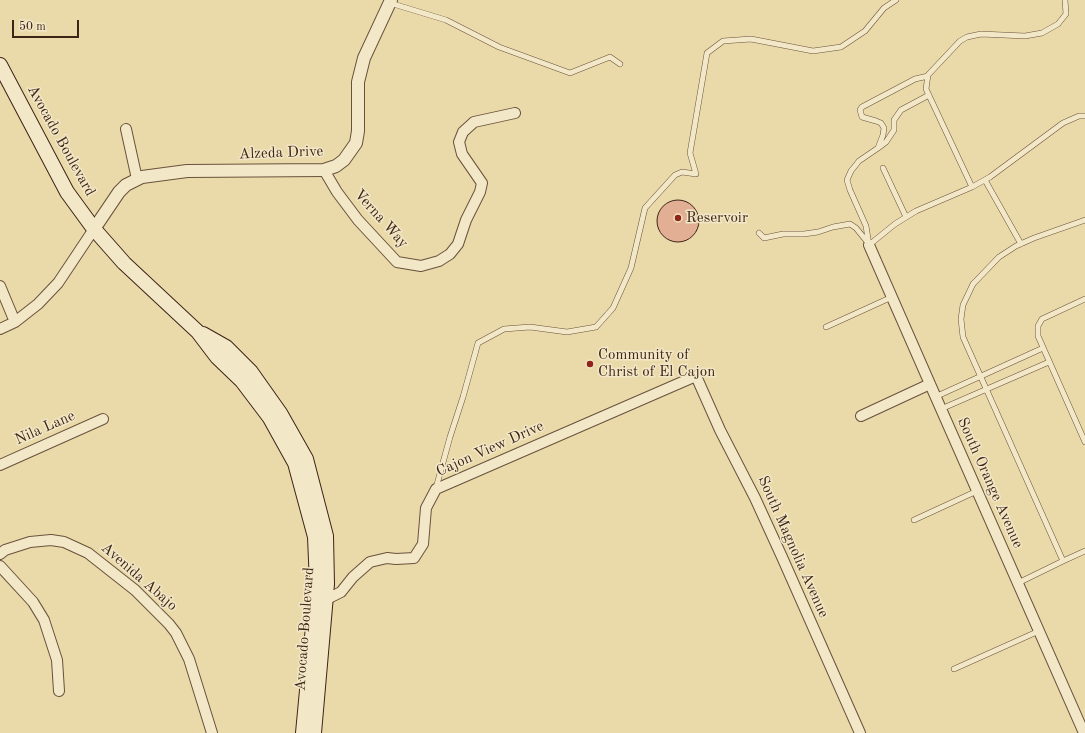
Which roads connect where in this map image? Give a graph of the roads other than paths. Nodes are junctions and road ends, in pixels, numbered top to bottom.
1 (896, 0) edge
2 (1065, 0) edge
3 (391, 1) edge
4 (620, 64) dead end
5 (0, 65) edge
6 (928, 76) junction
7 (929, 95) junction
8 (515, 113) dead end
9 (1085, 116) edge
10 (126, 129) dead end
11 (878, 148) junction
12 (883, 168) dead end
13 (324, 170) junction
14 (137, 179) junction
15 (985, 180) junction
16 (972, 187) junction
17 (906, 217) junction
18 (1085, 220) edge
19 (94, 229) junction
20 (759, 233) dead end
21 (1021, 244) junction
22 (869, 245) junction
23 (0, 286) edge
24 (892, 297) junction
25 (1085, 299) edge
26 (15, 322) junction
27 (826, 327) dead end
28 (0, 328) edge
29 (198, 332) junction
30 (1043, 348) junction
31 (1049, 362) junction
32 (696, 376) joint
33 (980, 376) junction
34 (930, 384) junction
35 (986, 389) junction
36 (935, 396) junction
37 (941, 409) junction
38 (861, 416) dead end
39 (103, 419) dead end
40 (1085, 442) edge
41 (0, 465) edge
42 (436, 489) junction
43 (977, 491) junction
44 (914, 520) dead end
45 (1085, 551) edge
46 (0, 554) edge
47 (1063, 561) junction
48 (0, 566) edge
49 (1018, 583) junction
50 (327, 599) junction
51 (1039, 631) junction
52 (954, 669) dead end
53 (60, 691) dead end
54 (212, 733) edge
55 (303, 733) edge
56 (314, 733) edge
57 (860, 733) edge
58 (1084, 733) edge

1 - 42 lane
2 - 6 lane
3 - 4 lane
3 - 13 street, Alzeda Drive
5 - 19 main road, Avocado Boulevard
6 - 7 lane
6 - 11 lane
7 - 11 lane
7 - 16 lane
8 - 13 street, Verna Way
9 - 15 lane
10 - 14 street
11 - 22 lane
12 - 17 lane
13 - 14 street, Alzeda Drive
14 - 19 street, Alzeda Drive
15 - 16 lane
15 - 21 lane
16 - 17 lane
17 - 22 lane
18 - 21 lane
19 - 26 street
19 - 29 main road, Avocado Boulevard
20 - 22 lane
21 - 33 lane
22 - 24 street, South Orange Avenue
23 - 26 street
24 - 27 lane
24 - 34 street, South Orange Avenue
25 - 30 lane
26 - 28 street
29 - 50 main road, Avocado Boulevard
29 - 55 main road, Avocado Boulevard
30 - 31 lane
30 - 33 lane
31 - 35 lane
31 - 40 lane
32 - 42 street, Cajon View Drive
32 - 57 street, South Magnolia Avenue
33 - 35 lane
33 - 36 lane
34 - 36 street, South Orange Avenue
34 - 38 street
35 - 37 lane
35 - 47 lane
36 - 37 street, South Orange Avenue
37 - 43 street, South Orange Avenue
39 - 41 street, Nila Lane
42 - 50 street, Cajon View Drive
43 - 44 lane
43 - 49 street, South Orange Avenue
45 - 47 lane
46 - 54 street, Avenida Abajo
47 - 49 lane
48 - 53 street
49 - 51 street, South Orange Avenue
50 - 56 main road, Avocado Boulevard
51 - 52 lane
51 - 58 street, South Orange Avenue

